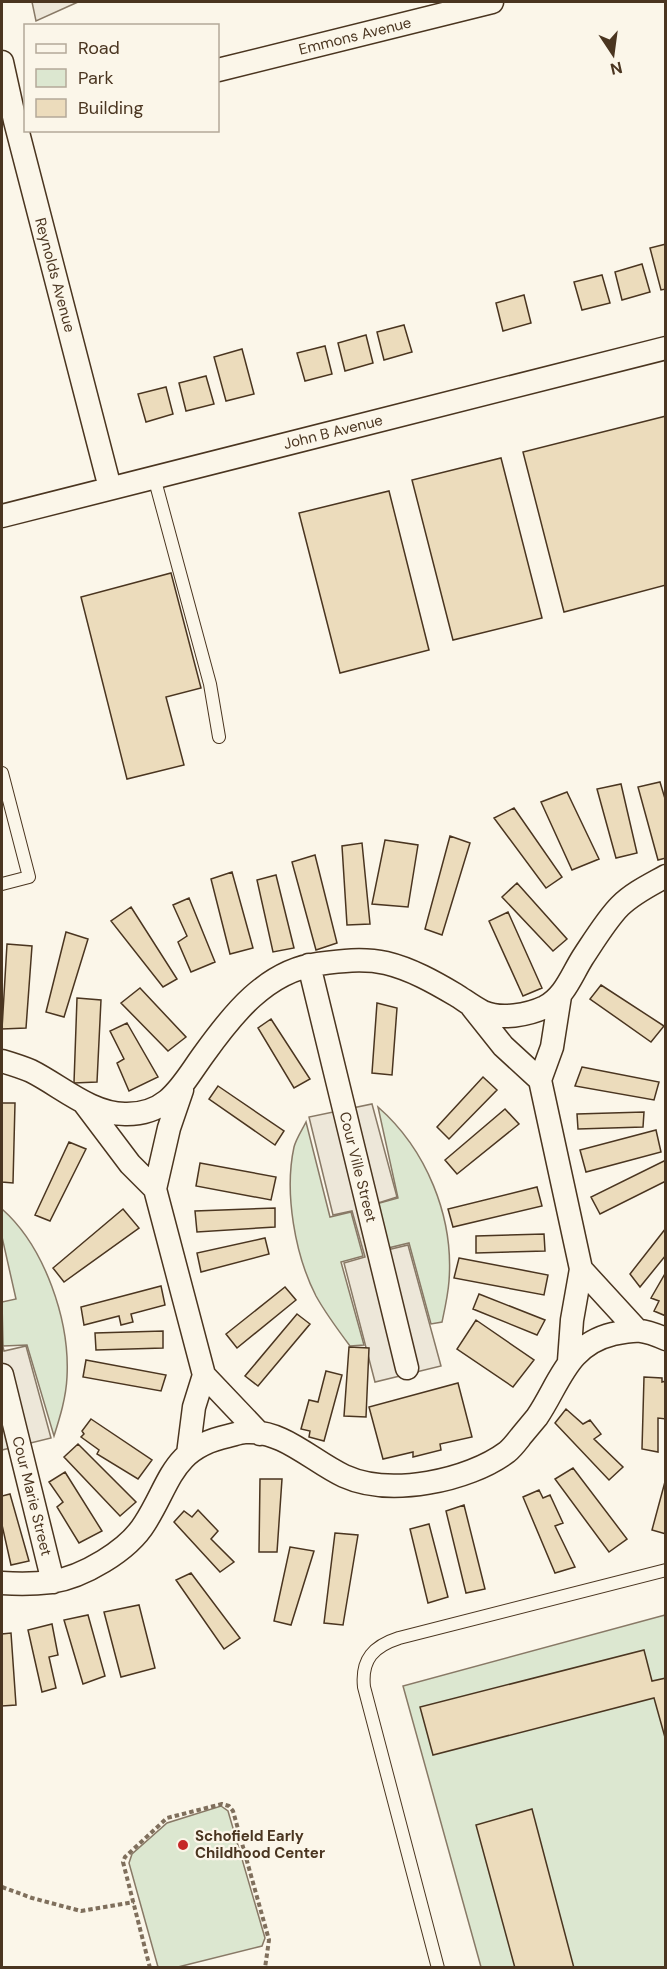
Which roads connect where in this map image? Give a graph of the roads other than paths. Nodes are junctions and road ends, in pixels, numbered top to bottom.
1 (492, 2) edge
2 (2, 62) edge
3 (219, 70) edge
4 (14, 122) edge
5 (666, 348) edge
6 (154, 477) junction
7 (110, 488) junction
8 (2, 516) edge
9 (219, 737) dead end
10 (2, 772) edge
11 (666, 876) edge
12 (2, 884) edge
13 (309, 965) junction
14 (560, 996) junction
15 (469, 1003) junction
16 (2, 1061) edge
17 (540, 1080) junction
18 (183, 1087) junction
19 (82, 1100) junction
20 (155, 1189) junction
21 (581, 1269) junction
22 (636, 1329) junction
23 (666, 1339) edge
24 (569, 1361) junction
25 (407, 1368) dead end
26 (204, 1374) junction
27 (2, 1375) edge
28 (260, 1434) junction
29 (188, 1454) junction
30 (666, 1570) edge
31 (53, 1582) junction
32 (2, 1583) edge
33 (438, 1968) edge

1 - 3 street, Emmons Avenue
2 - 4 street, Reynolds Avenue
4 - 7 street, Reynolds Avenue
5 - 6 street, John B Avenue
6 - 7 street, John B Avenue
6 - 9 lane
7 - 8 street, John B Avenue
10 - 12 lane
11 - 14 street
13 - 15 street
13 - 18 street
13 - 25 street, Cour Ville Street
14 - 15 street
14 - 17 street
15 - 17 street
16 - 19 street
17 - 21 street
18 - 19 street
18 - 20 street
19 - 20 street
20 - 26 street
21 - 22 street
21 - 24 street
22 - 23 street
22 - 24 street
24 - 28 street
26 - 28 street
26 - 29 street
27 - 31 street, Cour Marie Street
28 - 29 street
29 - 31 street
30 - 33 lane
31 - 32 street

